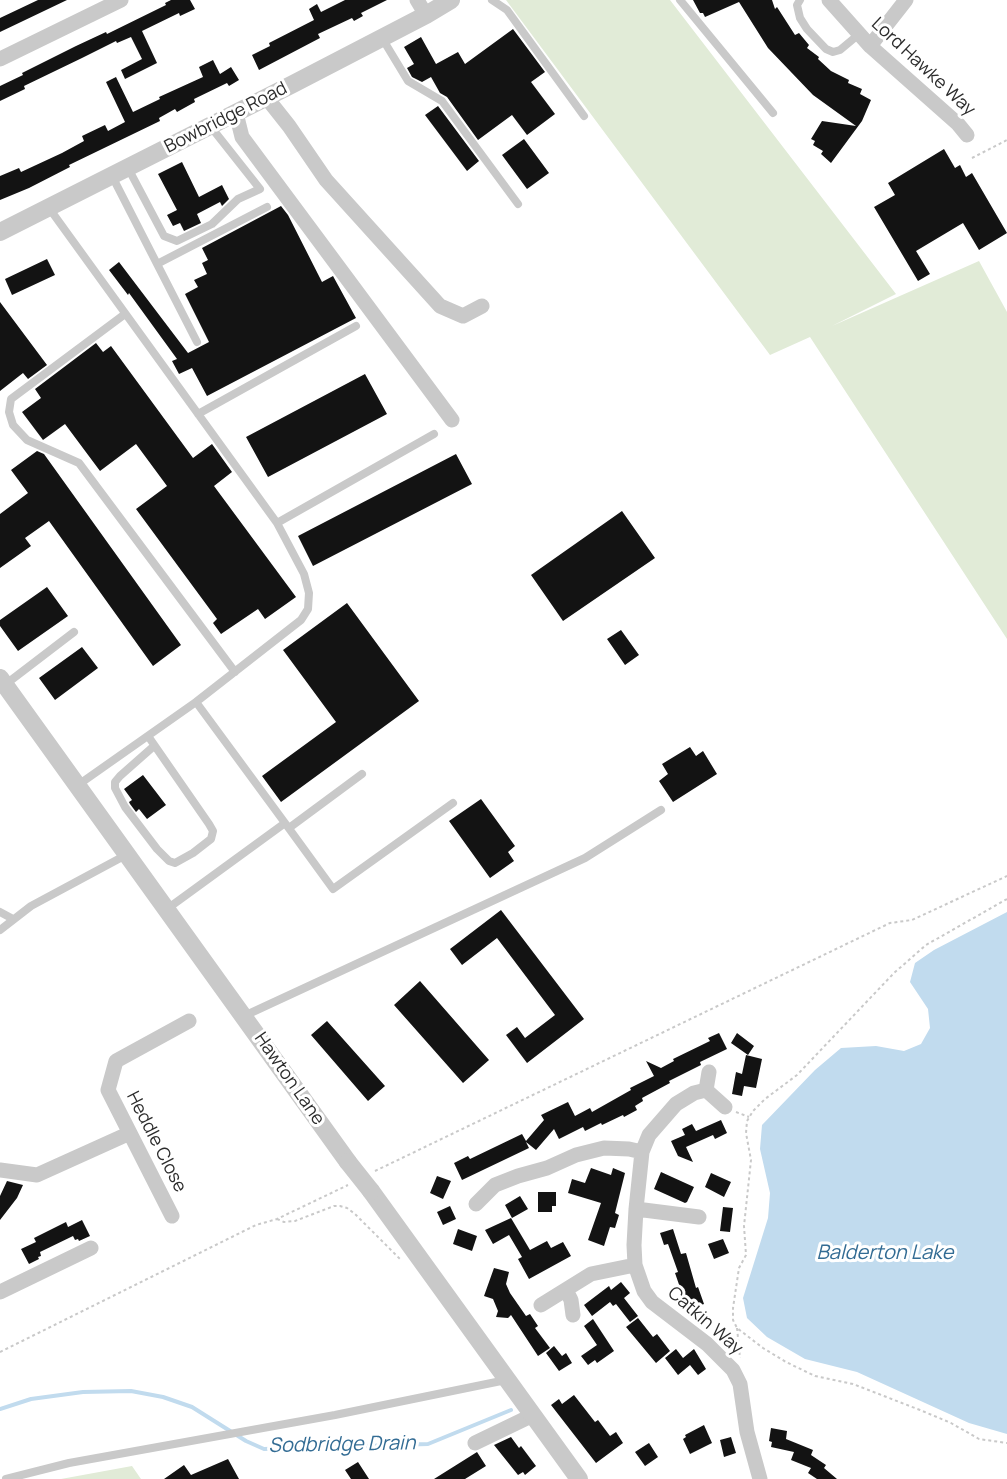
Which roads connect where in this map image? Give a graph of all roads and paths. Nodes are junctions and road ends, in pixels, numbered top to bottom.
1 (121, 0) edge
2 (451, 0) edge
3 (492, 0) edge
4 (680, 0) edge
5 (800, 0) edge
6 (829, 0) edge
7 (906, 0) edge
8 (422, 8) edge
9 (858, 35) junction
10 (381, 37) junction
11 (870, 46) junction
12 (0, 59) edge
13 (266, 98) junction
14 (236, 113) junction
15 (773, 113) dead end
16 (584, 116) dead end
17 (210, 126) junction
18 (968, 135) dead end
19 (1007, 140) edge
20 (972, 158) dead end
21 (128, 168) junction
22 (112, 176) junction
23 (518, 204) dead end
24 (267, 207) dead end
25 (49, 208) junction
26 (0, 232) edge
27 (157, 264) junction
28 (482, 306) dead end
29 (125, 314) junction
30 (356, 326) dead end
31 (197, 342) dead end
32 (198, 414) junction
33 (452, 420) dead end
34 (434, 434) dead end
35 (277, 523) junction
36 (74, 632) dead end
37 (235, 672) junction
38 (3, 682) edge
39 (196, 702) junction
40 (148, 736) junction
41 (154, 746) junction
42 (362, 774) dead end
43 (78, 786) junction
44 (453, 803) dead end
45 (661, 810) dead end
46 (287, 825) junction
47 (127, 854) junction
48 (1007, 876) edge
49 (1007, 899) edge
50 (167, 909) junction
51 (0, 912) edge
52 (13, 919) junction
53 (0, 930) edge
54 (244, 1016) junction
55 (189, 1021) dead end
56 (709, 1072) dead end
57 (706, 1090) junction
58 (725, 1107) dead end
59 (130, 1133) junction
60 (642, 1152) junction
61 (0, 1170) edge
62 (370, 1183) junction
63 (349, 1184) dead end
64 (476, 1203) dead end
65 (636, 1209) junction
66 (172, 1216) dead end
67 (699, 1217) dead end
68 (277, 1219) junction
69 (91, 1248) dead end
70 (421, 1260) junction
71 (635, 1265) junction
72 (566, 1290) junction
73 (0, 1292) edge
74 (541, 1305) dead end
75 (573, 1315) dead end
76 (737, 1328) junction
77 (0, 1352) edge
78 (733, 1370) junction
79 (507, 1380) junction
80 (533, 1415) junction
81 (475, 1443) dead end
82 (1007, 1443) edge
83 (6, 1479) edge
84 (579, 1479) edge
85 (755, 1479) edge
86 (761, 1479) edge

1 - 12 street
2 - 8 street, Bowbridge Road
3 - 16 lane
4 - 15 lane
5 - 9 lane
6 - 9 street, Lord Hawke Way
7 - 11 street
8 - 10 street, Bowbridge Road
9 - 11 street, Lord Hawke Way
10 - 13 street, Bowbridge Road
10 - 23 lane
11 - 18 street, Lord Hawke Way
13 - 14 street, Bowbridge Road
13 - 28 street
14 - 17 street, Bowbridge Road
14 - 33 street
17 - 21 street, Bowbridge Road
17 - 21 lane
19 - 20 path
21 - 22 street, Bowbridge Road
22 - 25 street, Bowbridge Road
22 - 27 lane
24 - 27 lane
25 - 26 street, Bowbridge Road
25 - 29 lane
27 - 31 lane
29 - 32 lane
29 - 37 lane
30 - 32 lane
32 - 35 lane
34 - 35 lane
35 - 37 lane
36 - 38 lane
37 - 39 lane
38 - 43 street, Hawton Lane
39 - 40 lane
39 - 46 lane
40 - 41 lane
40 - 43 lane
41 - 41 lane
42 - 46 lane
43 - 47 street, Hawton Lane
44 - 46 lane
45 - 54 lane
46 - 50 lane
47 - 50 street, Hawton Lane
47 - 52 lane
48 - 62 path
49 - 76 path
50 - 54 street, Hawton Lane
51 - 52 lane
52 - 53 lane
54 - 62 street, Hawton Lane, bridge
55 - 59 street, Heddle Close
56 - 57 street
57 - 58 street
57 - 60 street, Catkin Way
59 - 61 street
59 - 66 street, Heddle Close
60 - 64 street
60 - 65 street, Catkin Way
62 - 70 street, Hawton Lane
63 - 68 path
65 - 67 street
65 - 71 street, Catkin Way
68 - 70 path
68 - 77 path
69 - 73 street
70 - 79 street, Hawton Lane
71 - 72 street
71 - 78 street, Catkin Way
72 - 74 street
72 - 75 street
76 - 78 path
76 - 82 path
78 - 86 street, Catkin Way
79 - 80 street, Hawton Lane
79 - 83 lane
80 - 81 street
80 - 84 street, Hawton Lane
85 - 86 street

